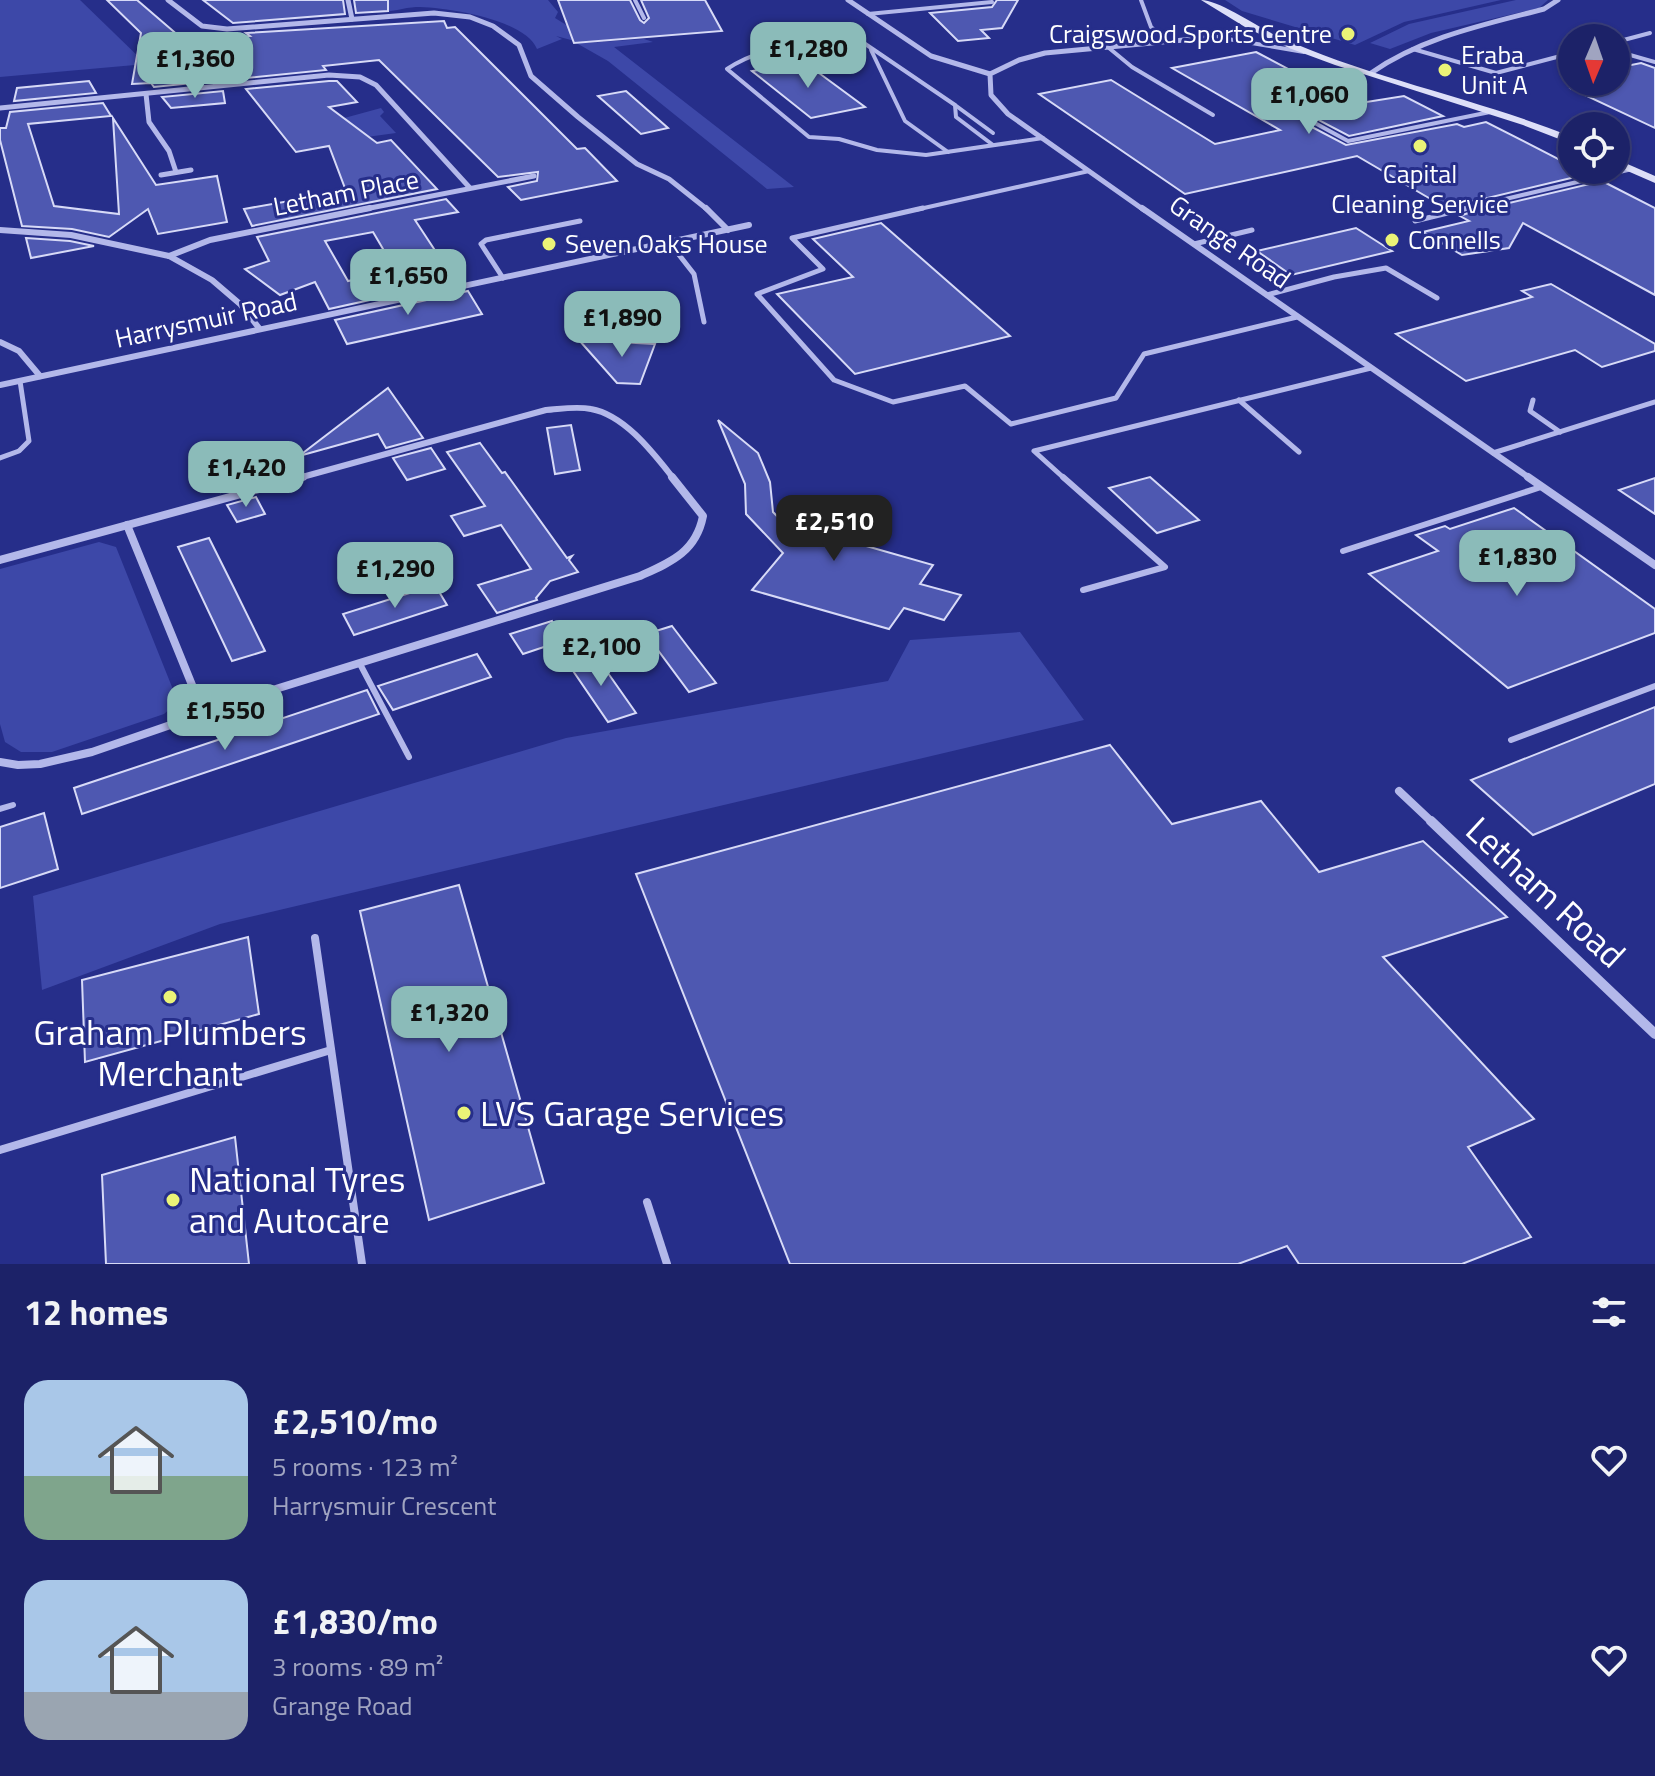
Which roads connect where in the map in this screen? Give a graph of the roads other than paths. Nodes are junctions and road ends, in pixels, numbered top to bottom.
1 (168, 0) edge
2 (348, 0) edge
3 (635, 0) edge
4 (848, 0) edge
5 (1141, 0) edge
6 (1205, 0) edge
7 (1558, 0) edge
8 (992, 2) edge
9 (868, 14) junction
10 (644, 18) dead end
11 (352, 19) junction
12 (1249, 29) junction
13 (1650, 33) dead end
14 (1216, 37) junction
15 (1630, 38) edge
16 (1168, 41) junction
17 (869, 47) junction
18 (1109, 48) junction
19 (1413, 49) junction
20 (1307, 53) junction
21 (1630, 55) edge
22 (1558, 57) edge
23 (1655, 62) edge
24 (1371, 73) junction
25 (990, 74) junction
26 (146, 94) junction
27 (955, 105) junction
28 (0, 108) edge
29 (1490, 112) junction
30 (1213, 115) dead end
31 (1313, 122) dead end
32 (993, 133) dead end
33 (1558, 136) edge
34 (1043, 138) junction
35 (993, 145) junction
36 (948, 152) junction
37 (1632, 169) joint
38 (191, 170) dead end
39 (1089, 171) junction
40 (176, 172) junction
41 (161, 175) dead end
42 (534, 176) dead end
43 (1655, 180) edge
44 (470, 188) junction
45 (580, 221) dead end
46 (1415, 221) dead end
47 (749, 225) dead end
48 (0, 230) edge
49 (728, 230) junction
50 (1252, 230) dead end
51 (669, 242) junction
52 (1194, 244) junction
53 (169, 256) junction
54 (503, 278) junction
55 (1267, 295) junction
56 (1437, 298) dead end
57 (1297, 317) junction
58 (704, 322) dead end
59 (259, 328) junction
60 (0, 342) edge
61 (1371, 368) junction
62 (40, 376) junction
63 (20, 381) junction
64 (0, 385) edge
65 (1239, 400) junction
66 (1533, 400) dead end
67 (1655, 402) edge
68 (1560, 432) junction
69 (1299, 452) dead end
70 (1493, 453) junction
71 (0, 458) edge
72 (1541, 487) junction
73 (127, 525) junction
74 (1343, 551) dead end
75 (0, 560) edge
76 (1655, 565) edge
77 (1083, 590) dead end
78 (360, 664) junction
79 (1655, 686) edge
80 (203, 712) junction
81 (1511, 740) dead end
82 (409, 757) dead end
83 (0, 762) edge
84 (1399, 791) dead end
85 (13, 805) dead end
86 (0, 809) edge
87 (315, 938) dead end
88 (1655, 1034) edge
89 (331, 1050) junction
90 (0, 1150) edge
91 (647, 1202) dead end
92 (362, 1264) edge
93 (667, 1264) edge

1 - 11 street
2 - 11 street
3 - 10 lane
4 - 9 street
5 - 16 lane
6 - 12 street
7 - 19 street
8 - 9 lane
9 - 25 street
11 - 49 street
12 - 14 lane
12 - 20 street
13 - 15 lane
14 - 16 street
14 - 20 lane
16 - 18 street
17 - 27 lane
17 - 36 lane
17 - 36 lane
18 - 25 street
18 - 30 lane
19 - 22 lane
19 - 24 street
20 - 24 street
21 - 23 lane
24 - 29 street
25 - 34 street, Grange Road
26 - 28 street
26 - 40 street
26 - 44 street
27 - 32 lane
27 - 35 lane
29 - 31 lane
29 - 33 street
34 - 35 lane
34 - 39 street, Grange Road
35 - 36 lane
37 - 43 street
37 - 46 lane
38 - 40 street
39 - 52 street, Grange Road
39 - 57 lane
40 - 41 street
42 - 44 street, Letham Place
44 - 53 street, Letham Place
45 - 54 lane
47 - 49 street, Harrysmuir Road
48 - 53 street
49 - 51 street, Harrysmuir Road
50 - 52 lane
51 - 54 street, Harrysmuir Road
51 - 58 lane
52 - 55 street, Grange Road
53 - 59 street
54 - 59 street, Harrysmuir Road
55 - 56 lane
55 - 57 street, Grange Road
57 - 61 street, Grange Road
59 - 62 street, Harrysmuir Road
60 - 62 street
61 - 65 lane
61 - 70 street, Grange Road
62 - 63 street, Harrysmuir Road
63 - 64 street, Harrysmuir Road
63 - 71 lane
65 - 69 lane
65 - 77 lane
66 - 68 lane
67 - 68 lane
68 - 70 lane
70 - 72 street, Grange Road
72 - 74 lane
72 - 76 street, Grange Road
73 - 75 street
73 - 78 street
73 - 80 street
78 - 80 street
78 - 82 lane
79 - 81 lane
80 - 83 street
84 - 88 street, Letham Road
85 - 86 lane
87 - 89 lane
89 - 90 lane
89 - 92 lane
91 - 93 lane

